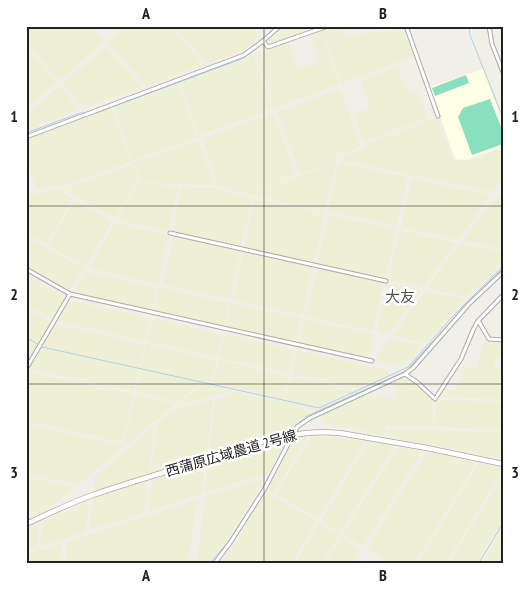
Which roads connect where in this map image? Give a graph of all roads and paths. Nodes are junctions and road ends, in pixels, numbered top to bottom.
1 (280, 26) edge
2 (328, 26) edge
3 (406, 26) edge
4 (489, 26) edge
5 (263, 41) junction
6 (503, 72) edge
7 (438, 116) dead end
8 (26, 137) edge
9 (170, 233) dead end
10 (26, 269) edge
11 (503, 272) edge
12 (386, 281) dead end
13 (70, 294) junction
14 (503, 295) edge
15 (478, 321) junction
16 (503, 340) edge
17 (372, 361) dead end
18 (26, 369) edge
19 (405, 374) junction
20 (294, 434) junction
21 (503, 464) edge
22 (26, 524) edge
23 (216, 563) edge

1 - 5 street
2 - 5 street
3 - 7 street
4 - 6 street
5 - 8 street
9 - 12 street
10 - 13 street
11 - 19 street
13 - 17 street
13 - 18 street
14 - 15 street
15 - 16 street
15 - 19 street
19 - 20 street
20 - 21 street, 西蒲原広域農道 2号線
20 - 22 street, 西蒲原広域農道 2号線
20 - 23 street

